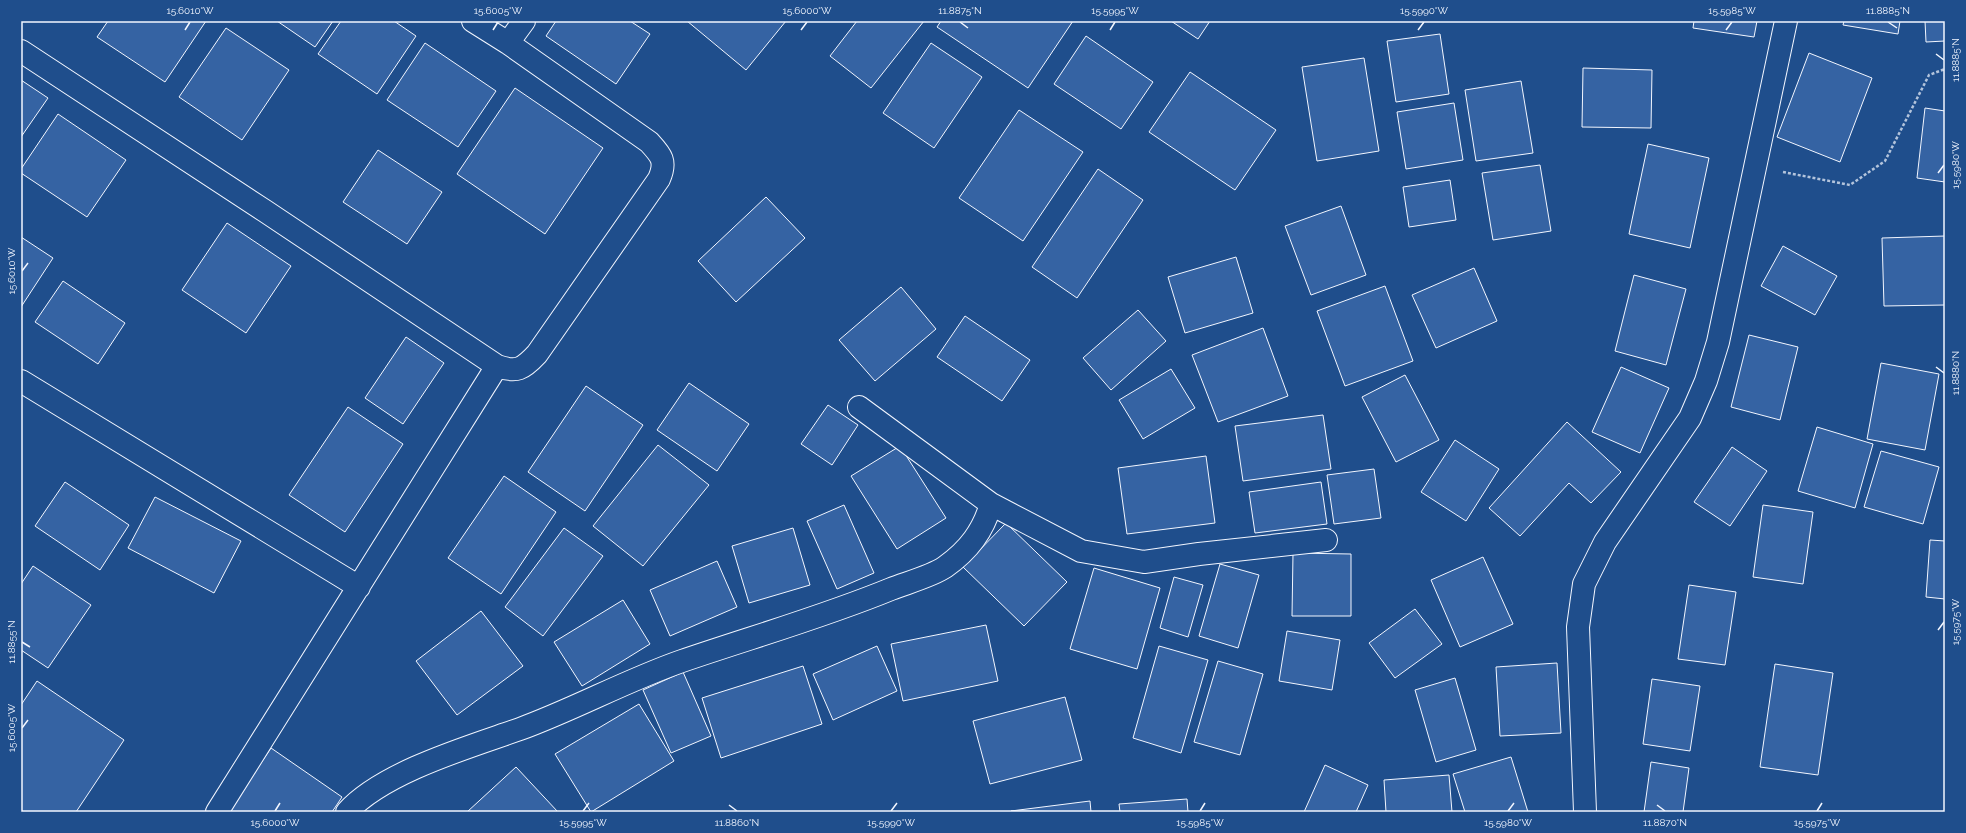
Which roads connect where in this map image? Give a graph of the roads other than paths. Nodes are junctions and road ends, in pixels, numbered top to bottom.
1 (473, 21) edge
2 (524, 21) edge
3 (1786, 21) edge
4 (508, 43) junction
5 (21, 51) edge
6 (497, 366) junction
7 (21, 381) edge
8 (859, 407) dead end
9 (992, 504) junction
10 (1326, 540) dead end
11 (359, 587) junction
12 (217, 812) edge
13 (347, 812) edge
14 (1585, 812) edge

1 - 4 street
2 - 4 street
3 - 14 street
4 - 6 street
5 - 6 street
6 - 11 street
7 - 11 street
8 - 9 street
9 - 10 street
9 - 13 street
11 - 12 street

